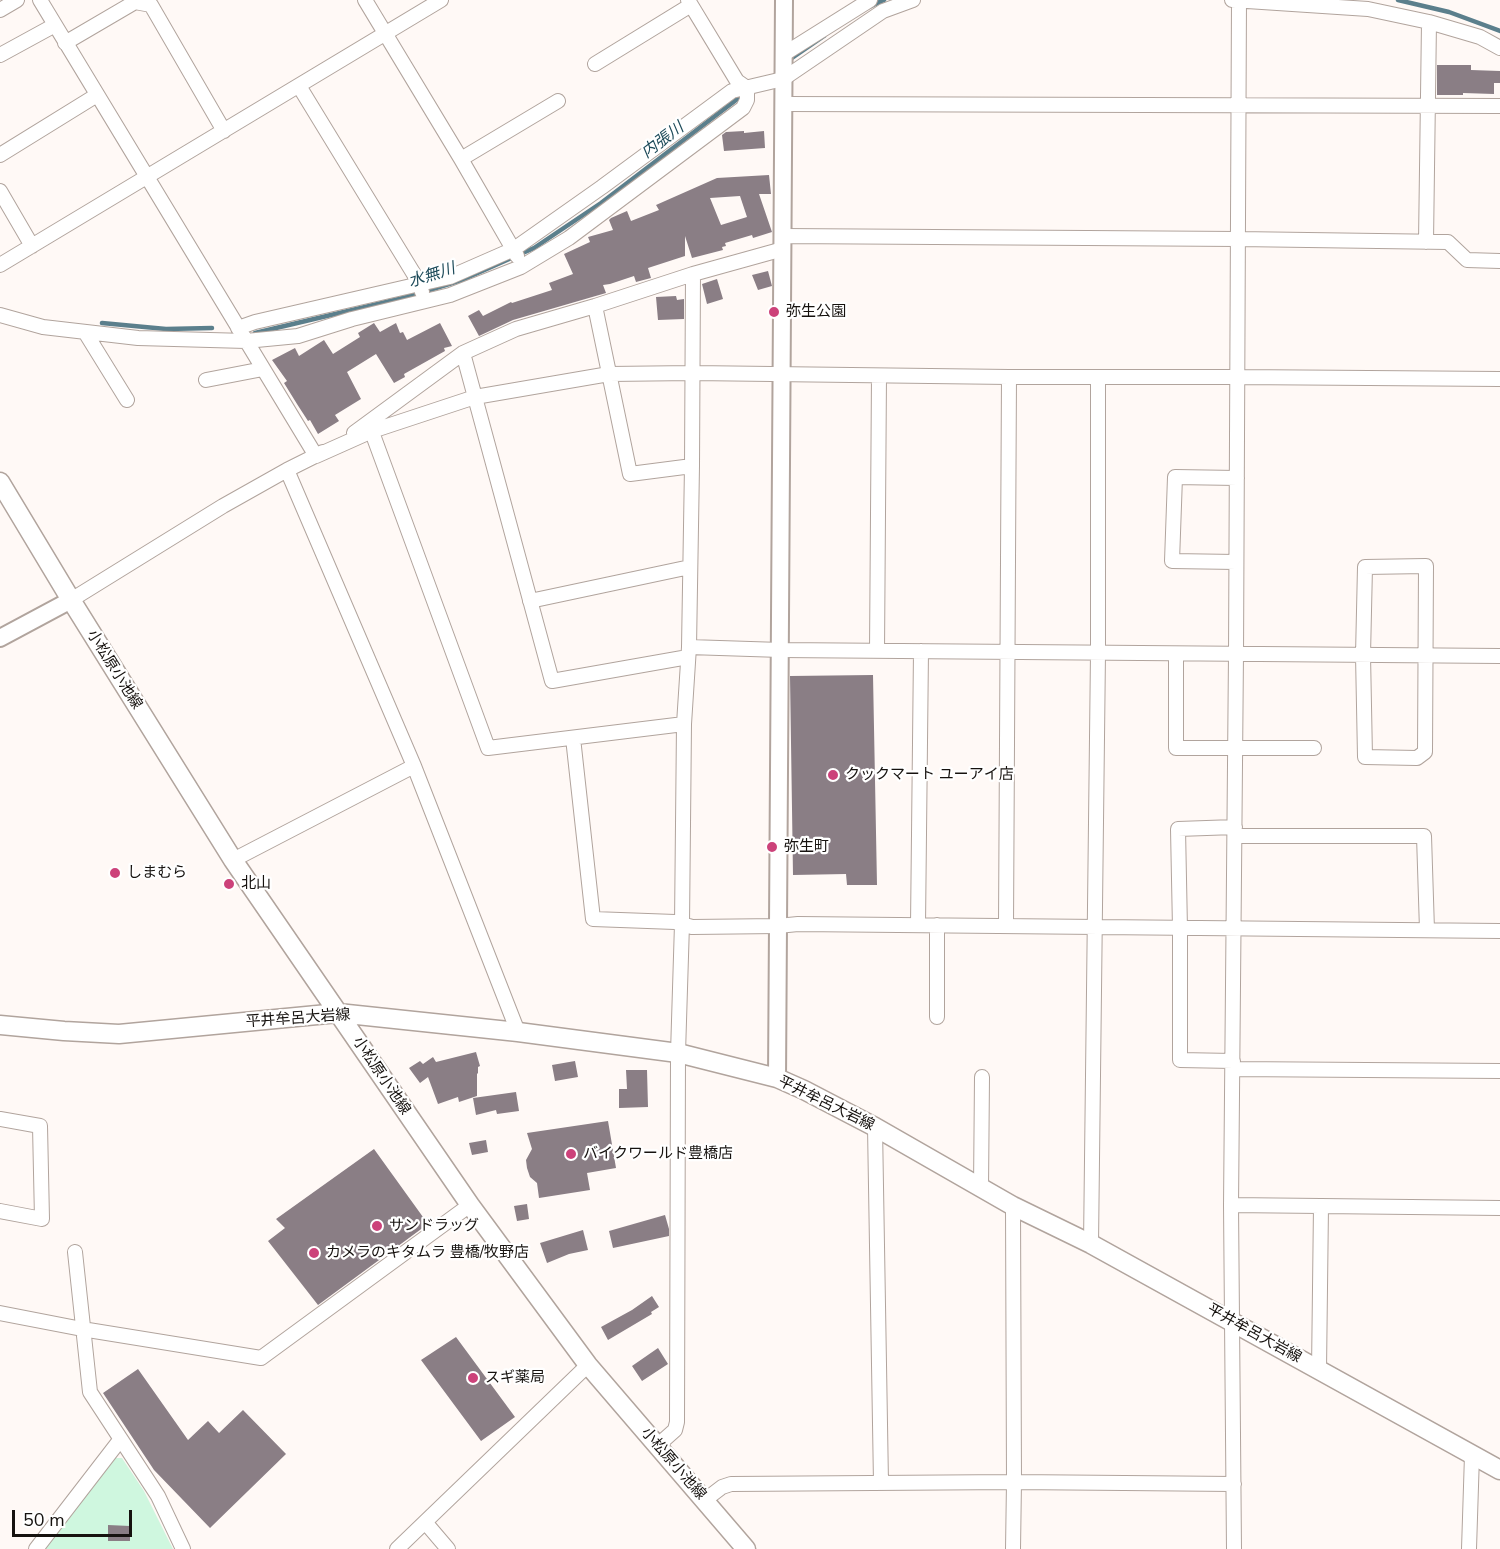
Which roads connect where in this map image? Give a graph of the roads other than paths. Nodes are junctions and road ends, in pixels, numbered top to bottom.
1 (17, 0) edge
2 (40, 0) edge
3 (365, 0) edge
4 (441, 0) edge
5 (784, 0) edge
6 (870, 0) edge
7 (913, 0) edge
8 (1232, 0) edge
9 (1239, 0) edge
10 (689, 2) edge
11 (0, 10) edge
12 (1429, 22) junction
13 (55, 25) junction
14 (385, 33) junction
15 (65, 43) junction
16 (1500, 48) edge
17 (784, 54) junction
18 (0, 55) edge
19 (595, 64) dead end
20 (783, 79) junction
21 (299, 86) junction
22 (747, 88) junction
23 (97, 95) junction
24 (558, 101) dead end
25 (784, 104) junction
26 (1239, 106) junction
27 (1428, 106) junction
28 (1500, 106) edge
29 (224, 131) junction
30 (0, 155) edge
31 (460, 159) junction
32 (147, 177) junction
33 (0, 191) edge
34 (1238, 239) junction
35 (783, 242) junction
36 (1426, 242) junction
37 (32, 246) junction
38 (514, 249) junction
39 (1500, 261) edge
40 (0, 266) edge
41 (521, 267) junction
42 (693, 274) junction
43 (420, 284) junction
44 (423, 301) junction
45 (595, 306) junction
46 (0, 315) edge
47 (238, 328) junction
48 (85, 332) junction
49 (246, 341) junction
50 (464, 353) junction
51 (263, 369) junction
52 (693, 373) junction
53 (609, 374) junction
54 (783, 375) junction
55 (879, 375) junction
56 (1009, 377) junction
57 (1098, 377) junction
58 (1237, 377) junction
59 (1500, 379) edge
60 (206, 380) dead end
61 (476, 397) junction
62 (127, 400) dead end
63 (370, 427) junction
64 (316, 456) junction
65 (692, 466) junction
66 (287, 470) junction
67 (1236, 478) junction
68 (0, 482) edge
69 (1236, 562) junction
70 (690, 567) junction
71 (71, 600) junction
72 (530, 601) junction
73 (0, 638) edge
74 (781, 650) junction
75 (877, 651) junction
76 (921, 651) junction
77 (688, 652) junction
78 (1008, 652) junction
79 (1098, 653) junction
80 (1176, 654) junction
81 (1236, 654) junction
82 (1363, 656) junction
83 (1426, 656) junction
84 (1500, 656) edge
85 (684, 724) junction
86 (573, 738) junction
87 (1314, 748) dead end
88 (1235, 749) junction
89 (414, 766) junction
90 (1235, 832) junction
91 (233, 860) junction
92 (682, 924) junction
93 (918, 925) junction
94 (937, 925) junction
95 (1006, 925) junction
96 (778, 926) junction
97 (1094, 927) junction
98 (1180, 928) junction
99 (1234, 928) junction
100 (1427, 930) junction
101 (1500, 931) edge
102 (338, 1013) junction
103 (937, 1017) dead end
104 (0, 1025) edge
105 (518, 1032) junction
106 (678, 1053) junction
107 (1233, 1065) junction
108 (1500, 1071) edge
109 (982, 1077) dead end
110 (777, 1078) junction
111 (0, 1119) edge
112 (875, 1127) junction
113 (981, 1188) junction
114 (470, 1205) junction
115 (1231, 1205) junction
116 (1013, 1206) junction
117 (1321, 1206) junction
118 (1500, 1208) edge
119 (0, 1211) edge
120 (1091, 1244) junction
121 (75, 1251) dead end
122 (0, 1313) edge
123 (1231, 1322) junction
124 (82, 1329) junction
125 (588, 1365) junction
126 (1319, 1370) junction
127 (120, 1440) junction
128 (657, 1446) junction
129 (1473, 1455) junction
130 (1500, 1470) edge
131 (1014, 1482) junction
132 (881, 1483) junction
133 (1234, 1484) junction
134 (705, 1500) junction
135 (425, 1522) junction
136 (36, 1549) edge
137 (183, 1549) edge
138 (397, 1549) edge
139 (448, 1549) edge
140 (746, 1549) edge
141 (1013, 1549) edge
142 (1234, 1549) edge
143 (1469, 1549) edge

1 - 11 street
2 - 13 street
3 - 14 street
4 - 14 street
5 - 17 street
6 - 17 street
7 - 20 street
8 - 9 street
9 - 12 street
9 - 26 street
10 - 19 street
10 - 22 street
12 - 16 street
12 - 27 street
13 - 15 street
13 - 18 street
14 - 21 street
14 - 31 street
15 - 23 street
15 - 29 street
17 - 20 street
20 - 22 street
20 - 25 street
21 - 29 street
21 - 43 street
22 - 38 street
22 - 41 street
23 - 30 street
23 - 32 street
24 - 31 street
25 - 26 street
25 - 35 street
26 - 27 street
26 - 34 street
27 - 28 street
27 - 36 street
29 - 32 street
31 - 38 street
32 - 37 street
32 - 47 street
33 - 37 street
34 - 35 street
34 - 36 street
34 - 58 street
35 - 42 street
35 - 54 street
36 - 39 street
37 - 40 street
38 - 41 street
38 - 43 street
41 - 44 street
42 - 45 street
42 - 52 street
43 - 44 street
43 - 47 street
44 - 49 street
45 - 50 street
45 - 53 street
46 - 48 street
47 - 49 street
48 - 49 street
48 - 62 street
49 - 51 street
50 - 61 street
50 - 63 street
51 - 60 street
51 - 64 street
52 - 53 street
52 - 54 street
52 - 65 street
53 - 61 street
53 - 65 street
54 - 55 street
54 - 74 street
55 - 56 street
55 - 75 street
56 - 57 street
56 - 78 street
57 - 58 street
57 - 79 street
58 - 59 street
58 - 67 street
61 - 63 street
61 - 72 street
63 - 64 street
63 - 86 street
64 - 66 street
65 - 70 street
66 - 71 street
66 - 89 street
67 - 69 street
67 - 69 street
68 - 71 main road, 小松原小池線
69 - 81 street
70 - 72 street
70 - 77 street
71 - 73 street
71 - 91 main road, 小松原小池線
72 - 77 street
74 - 75 street
74 - 77 street
74 - 96 street
75 - 76 street
76 - 78 street
76 - 93 street
77 - 85 street
78 - 79 street
78 - 95 street
79 - 80 street
79 - 97 street
80 - 81 street
80 - 88 street
81 - 82 street
81 - 88 street
82 - 83 street
82 - 83 street
82 - 83 street
83 - 84 street
85 - 86 street
85 - 92 street
86 - 92 street
87 - 88 street
88 - 90 street
89 - 91 street
89 - 105 street
90 - 98 street
90 - 99 street
90 - 100 street
91 - 102 main road, 小松原小池線
92 - 96 street
92 - 106 street
93 - 94 street
93 - 96 street
94 - 95 street
94 - 103 street
95 - 97 street
96 - 110 street
97 - 98 street
97 - 120 street
98 - 99 street
98 - 107 street
99 - 100 street
99 - 107 street
100 - 101 street
102 - 104 main road, 平井牟呂大岩線
102 - 105 main road, 平井牟呂大岩線
102 - 114 main road, 小松原小池線
105 - 106 main road, 平井牟呂大岩線
106 - 110 main road, 平井牟呂大岩線
106 - 128 street
107 - 108 street
107 - 115 street
109 - 113 street
110 - 112 main road, 平井牟呂大岩線
111 - 119 street
112 - 113 main road, 平井牟呂大岩線
112 - 132 street
113 - 116 main road, 平井牟呂大岩線
114 - 124 street
114 - 125 main road, 小松原小池線
115 - 117 street
115 - 123 street
116 - 120 main road, 平井牟呂大岩線
116 - 131 street
117 - 118 street
117 - 126 street
120 - 123 main road, 平井牟呂大岩線
121 - 124 street
122 - 124 street
123 - 126 main road, 平井牟呂大岩線
123 - 133 street
124 - 127 street
125 - 128 main road, 小松原小池線
125 - 135 street
126 - 129 main road, 平井牟呂大岩線
127 - 136 street
127 - 137 street
128 - 134 main road, 小松原小池線
129 - 130 main road, 平井牟呂大岩線
129 - 143 street
131 - 132 street
131 - 133 street
131 - 141 street
132 - 134 street
133 - 142 street
134 - 140 main road, 小松原小池線
135 - 138 street
135 - 139 street

